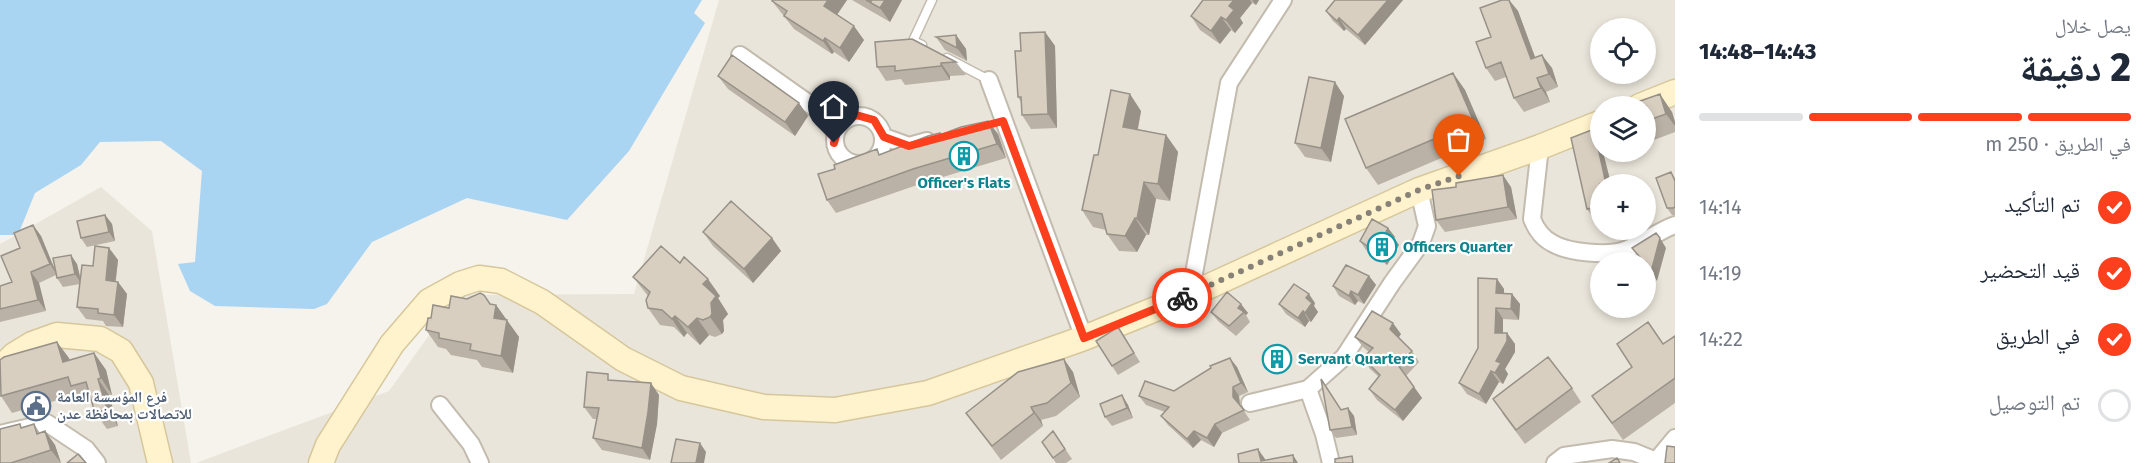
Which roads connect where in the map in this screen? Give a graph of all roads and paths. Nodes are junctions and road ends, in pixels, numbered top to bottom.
1 (932, 0) edge
2 (1283, 0) edge
3 (932, 51) edge
4 (740, 55) dead end
5 (942, 55) edge
6 (989, 80) joint
7 (1675, 92) edge
8 (1656, 100) edge
9 (839, 125) junction
10 (1590, 127) edge
11 (884, 137) junction
12 (940, 138) edge
13 (1540, 147) junction
14 (1419, 190) junction
15 (1675, 225) edge
16 (1190, 295) junction
17 (1084, 338) junction
18 (0, 369) edge
19 (1308, 389) junction
20 (1250, 403) dead end
21 (440, 405) dead end
22 (0, 434) edge
23 (1675, 438) edge
24 (1656, 462) edge
25 (97, 463) edge
26 (160, 463) edge
27 (321, 463) edge
28 (480, 463) edge
29 (1331, 463) edge
30 (1555, 463) edge

1 - 3 lane
2 - 16 street
4 - 9 street
5 - 6 lane
6 - 17 street
7 - 8 main road
9 - 11 street
9 - 11 street
10 - 13 main road
11 - 12 street
13 - 14 main road
13 - 15 street
14 - 16 main road
14 - 19 street
16 - 17 main road
17 - 27 main road
18 - 26 main road
19 - 20 street
19 - 29 street
21 - 28 street
22 - 25 street
23 - 24 street
24 - 30 street

